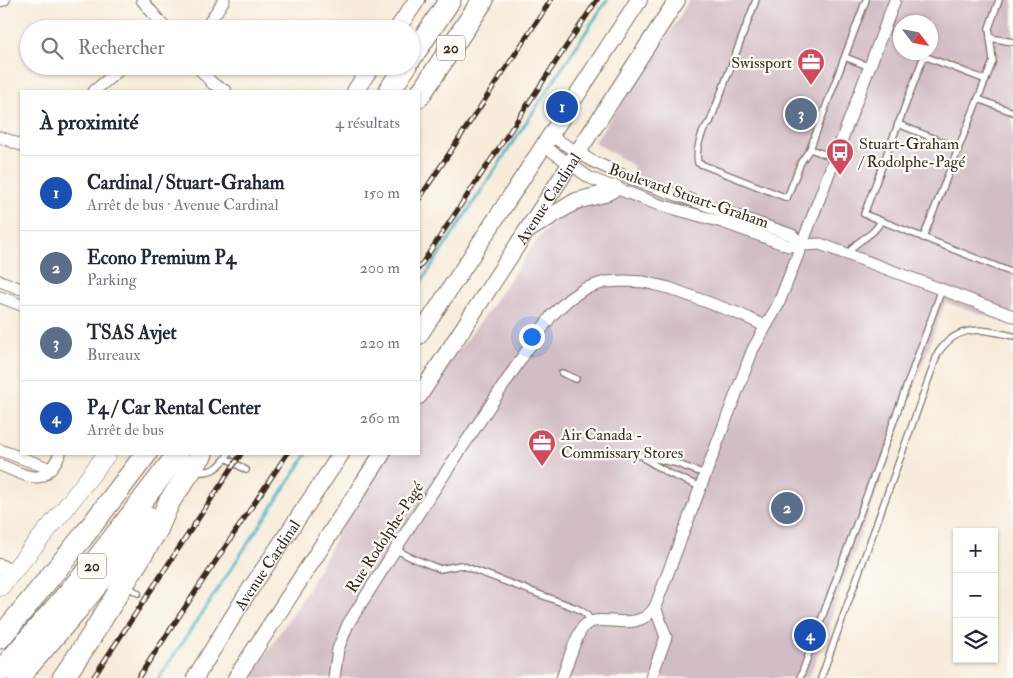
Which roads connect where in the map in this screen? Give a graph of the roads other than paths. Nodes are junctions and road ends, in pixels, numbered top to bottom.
1 (0, 0) edge
2 (4, 0) edge
3 (142, 0) edge
4 (224, 0) edge
5 (417, 0) edge
6 (450, 0) edge
7 (482, 0) edge
8 (639, 0) edge
9 (677, 0) edge
10 (756, 0) edge
11 (866, 0) edge
12 (895, 0) edge
13 (999, 0) edge
14 (159, 20) edge
15 (211, 20) edge
16 (403, 20) edge
17 (990, 38) junction
18 (1013, 42) edge
19 (420, 45) edge
20 (845, 57) junction
21 (870, 67) junction
22 (113, 75) edge
23 (206, 75) edge
24 (366, 75) edge
25 (400, 75) edge
26 (986, 80) junction
27 (95, 90) edge
28 (224, 90) edge
29 (356, 90) edge
30 (390, 90) edge
31 (420, 94) edge
32 (978, 99) junction
33 (1013, 112) edge
34 (898, 124) junction
35 (0, 136) edge
36 (548, 141) junction
37 (20, 145) edge
38 (958, 148) junction
39 (810, 149) junction
40 (574, 158) junction
41 (835, 158) junction
42 (615, 188) junction
43 (881, 221) junction
44 (526, 231) junction
45 (923, 238) junction
46 (802, 244) junction
47 (849, 254) junction
48 (1013, 273) edge
49 (0, 282) edge
50 (942, 289) junction
51 (20, 290) edge
52 (0, 297) edge
53 (20, 305) edge
54 (1013, 316) edge
55 (765, 326) junction
56 (420, 334) edge
57 (1013, 336) edge
58 (562, 373) dead end
59 (576, 379) dead end
60 (420, 394) edge
61 (0, 450) edge
62 (634, 454) dead end
63 (59, 455) edge
64 (106, 455) edge
65 (145, 455) edge
66 (339, 455) edge
67 (381, 455) edge
68 (227, 456) edge
69 (642, 457) junction
70 (190, 459) edge
71 (675, 462) junction
72 (0, 465) edge
73 (51, 469) junction
74 (246, 470) dead end
75 (670, 474) junction
76 (706, 474) junction
77 (701, 487) junction
78 (169, 502) junction
79 (395, 549) junction
80 (6, 570) edge
81 (0, 587) edge
82 (655, 607) junction
83 (591, 623) junction
84 (0, 638) edge
85 (246, 670) edge
86 (0, 672) edge
87 (18, 678) edge
88 (63, 678) edge
89 (195, 678) edge
90 (236, 678) edge
91 (334, 678) edge
92 (562, 678) edge
93 (651, 678) edge
94 (800, 678) edge
95 (821, 678) edge

1 - 2 street
3 - 14 street
4 - 15 street
5 - 16 main road
6 - 19 highway, 20
7 - 31 highway, 20
8 - 36 main road, Avenue Cardinal
9 - 40 main road, Avenue Cardinal
10 - 39 lane
11 - 20 lane
12 - 21 street
13 - 17 lane
17 - 18 lane
17 - 26 lane
20 - 21 lane
20 - 39 lane
21 - 41 street
22 - 27 street
23 - 28 street
24 - 29 main road
25 - 30 highway
26 - 32 lane
26 - 34 lane
32 - 33 lane
32 - 38 lane
34 - 38 lane
34 - 43 lane
35 - 37 street
36 - 40 street, Boulevard Stuart-Graham
36 - 56 main road, Avenue Cardinal
38 - 45 lane
39 - 41 lane
40 - 42 street, Boulevard Stuart-Graham
40 - 44 main road, Avenue Cardinal
40 - 46 street, Boulevard Stuart-Graham
41 - 46 street
42 - 44 main road
42 - 46 street, Boulevard Stuart-Graham
43 - 45 lane
43 - 47 lane
44 - 60 main road, Avenue Cardinal
45 - 48 lane
46 - 47 street, Boulevard Stuart-Graham
46 - 55 street
47 - 50 street, Boulevard Stuart-Graham
49 - 51 street
50 - 54 street, Boulevard Stuart-Graham
50 - 94 lane
52 - 53 street
55 - 76 street
55 - 79 street, Rue Rodolphe-Pagé
57 - 95 lane
58 - 59 lane
61 - 73 street
62 - 69 lane
63 - 73 street
64 - 80 main road
65 - 84 highway, 20
66 - 89 main road, Avenue Cardinal
67 - 85 main road
68 - 70 lane
68 - 74 lane
69 - 71 lane
69 - 75 lane
70 - 78 highway
70 - 86 highway, 20
71 - 75 lane
71 - 76 lane
72 - 73 street
75 - 77 lane
76 - 77 street
77 - 82 street
78 - 87 highway
78 - 88 highway
79 - 83 lane
79 - 91 street, Rue Rodolphe-Pagé
80 - 81 main road
82 - 83 street
82 - 93 street
83 - 92 street
85 - 90 main road

